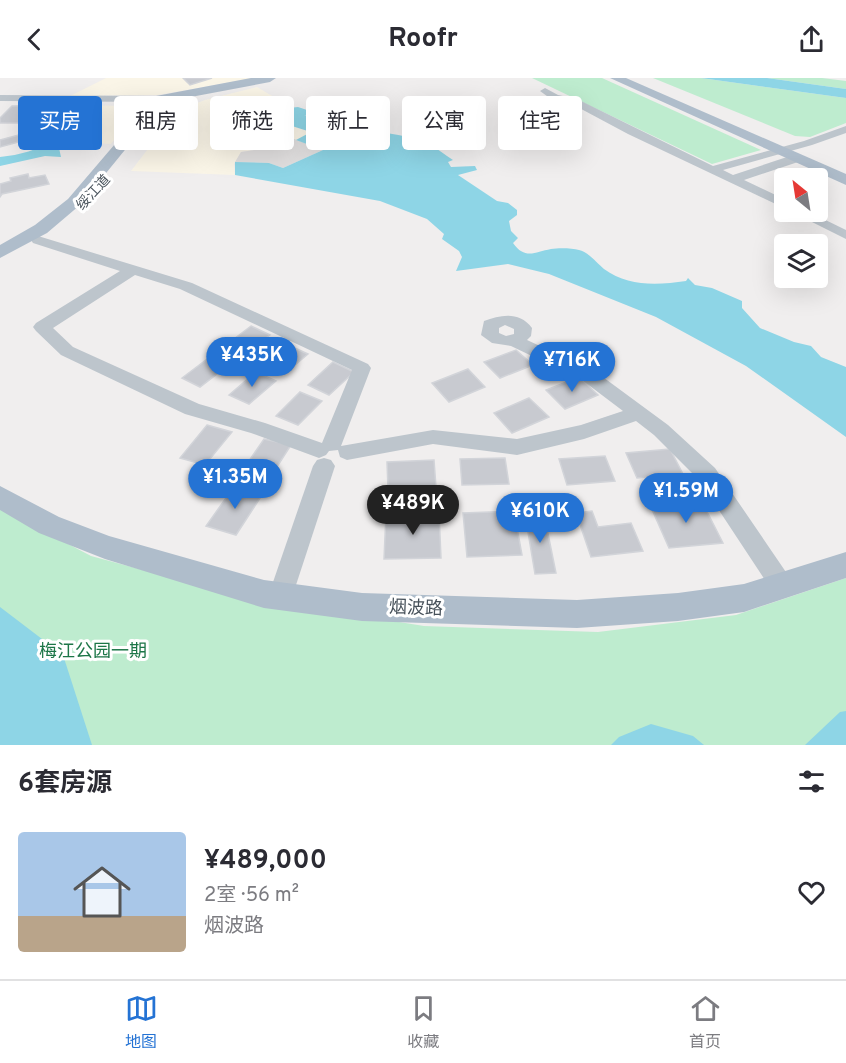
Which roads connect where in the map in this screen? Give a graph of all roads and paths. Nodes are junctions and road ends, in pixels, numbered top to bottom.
1 (270, 78) edge
2 (286, 78) edge
3 (616, 78) edge
4 (637, 78) edge
5 (545, 91) dead end
6 (200, 94) junction
7 (196, 96) edge
8 (0, 100) edge
9 (114, 104) edge
10 (846, 129) edge
11 (846, 136) edge
12 (120, 150) edge
13 (126, 150) edge
14 (779, 150) junction
15 (807, 152) junction
16 (839, 163) edge
17 (714, 169) junction
18 (734, 179) junction
19 (846, 180) edge
20 (774, 199) edge
21 (819, 222) edge
22 (846, 235) edge
23 (38, 240) junction
24 (0, 253) edge
25 (0, 261) edge
26 (132, 270) junction
27 (514, 341) dead end
28 (638, 413) junction
29 (331, 453) junction
30 (0, 488) edge
31 (0, 497) edge
32 (846, 555) edge
33 (846, 565) edge
34 (778, 578) junction
35 (284, 585) junction

1 - 6 main road
2 - 6 main road
3 - 14 main road
4 - 15 main road
5 - 17 street
6 - 7 main road
8 - 9 street
10 - 15 street
11 - 15 street
12 - 24 main road, 绥江道
13 - 23 main road, 绥江道
14 - 15 main road
14 - 17 street
15 - 16 main road
15 - 18 street
15 - 19 main road
17 - 18 street
18 - 20 street
21 - 22 street
23 - 25 main road, 绥江道
23 - 26 street
26 - 29 street
26 - 29 street
27 - 28 street
28 - 29 street
28 - 34 street
29 - 35 street
30 - 35 main road, 烟波路
31 - 33 main road, 烟波路
32 - 34 main road, 烟波路
34 - 35 main road, 烟波路

